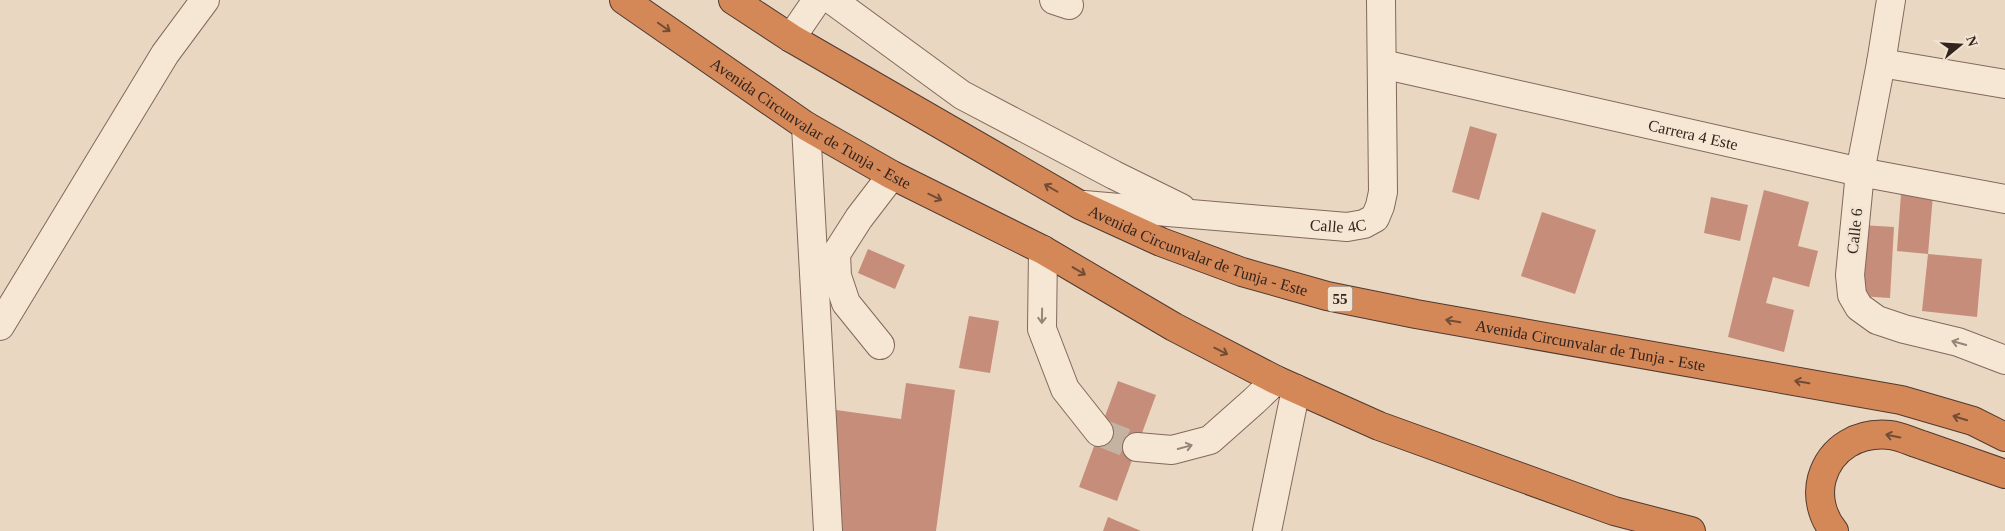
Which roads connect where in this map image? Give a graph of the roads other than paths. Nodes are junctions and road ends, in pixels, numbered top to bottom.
1 (205, 0) edge
2 (624, 0) edge
3 (733, 0) edge
4 (818, 0) edge
5 (832, 0) edge
6 (1381, 0) edge
7 (1891, 0) edge
8 (791, 38) junction
9 (1881, 63) junction
10 (1382, 64) junction
11 (2005, 84) edge
12 (806, 126) junction
13 (1860, 172) junction
14 (892, 175) junction
15 (2005, 199) edge
16 (1080, 205) junction
17 (1195, 215) junction
18 (1043, 250) junction
19 (0, 326) edge
20 (880, 345) dead end
21 (2005, 360) edge
22 (1286, 384) junction
23 (1099, 432) tunnel mouth
24 (2005, 437) edge
25 (1137, 447) tunnel mouth
26 (2005, 474) edge
27 (828, 531) edge
28 (1267, 531) edge
29 (1691, 531) edge
30 (1834, 531) edge

1 - 19 street
2 -> 12 highway, Avenida Circunvalar de Tunja - Este
3 - 8 highway, Avenida Circunvalar de Tunja - Este / 55
4 - 8 street
5 - 17 street
6 - 10 street, Calle 4C
7 - 9 street, Calle 6
16 -> 8 highway, Avenida Circunvalar de Tunja - Este / 55
9 - 11 street
9 - 13 street, Calle 6
10 - 13 street, Carrera 4 Este
10 - 17 street, Calle 4C
12 - 14 highway, Avenida Circunvalar de Tunja - Este
12 - 27 street
13 - 15 street, Carrera 4 Este
21 -> 13 street, Calle 6
14 -> 18 highway, Avenida Circunvalar de Tunja - Este
14 - 20 street
16 - 17 street, Calle 4C
24 -> 16 highway, Avenida Circunvalar de Tunja - Este / 55
18 -> 22 highway, Avenida Circunvalar de Tunja - Este
18 -> 23 street
25 -> 22 street
22 - 28 street
22 - 29 highway, Avenida Circunvalar de Tunja - Este
26 -> 30 highway

